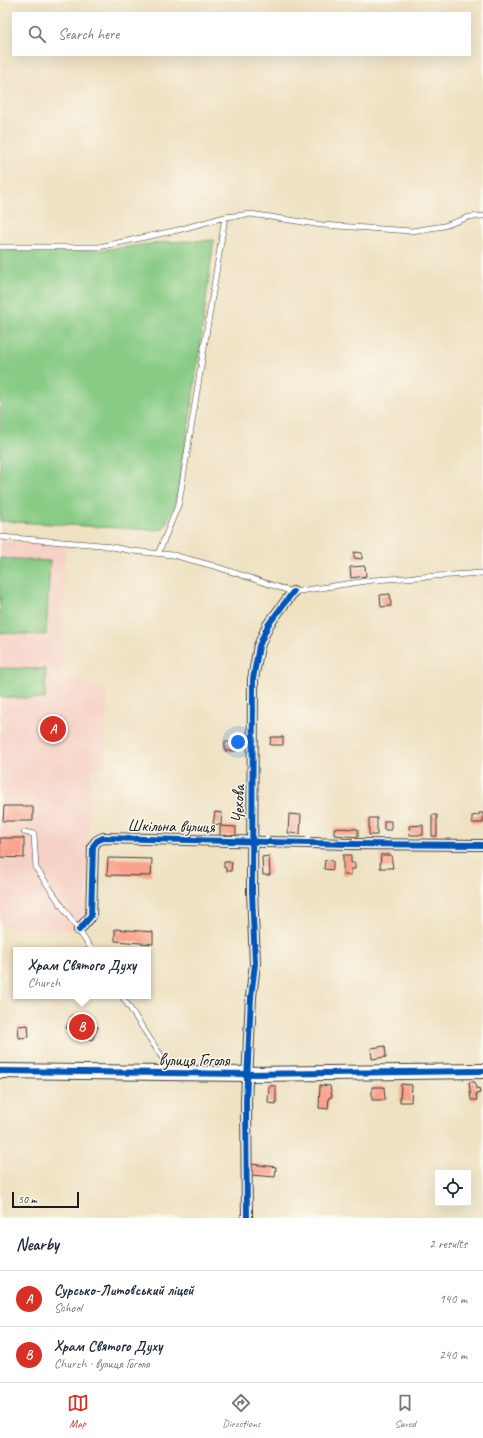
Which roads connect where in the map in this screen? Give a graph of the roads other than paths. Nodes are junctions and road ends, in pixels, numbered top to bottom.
1 (483, 216) edge
2 (225, 217) junction
3 (0, 247) edge
4 (0, 537) edge
5 (158, 554) junction
6 (483, 573) edge
7 (293, 592) junction
8 (24, 832) dead end
9 (252, 841) junction
10 (483, 845) edge
11 (79, 930) junction
12 (90, 947) edge
13 (124, 999) edge
14 (0, 1071) edge
15 (483, 1071) edge
16 (173, 1074) junction
17 (249, 1074) junction
18 (246, 1218) edge

1 - 2 lane
2 - 3 lane
2 - 5 lane
4 - 5 lane
5 - 7 lane
6 - 7 lane
7 - 9 street, Чехова
8 - 11 lane
9 - 10 street, Шкільна вулиця
9 - 11 street, Шкільна вулиця
9 - 17 street, Чехова
11 - 12 lane
13 - 16 lane
14 - 16 street, вулиця Гоголя
15 - 17 street, вулиця Гоголя
16 - 17 street, вулиця Гоголя
17 - 18 street, Чехова

